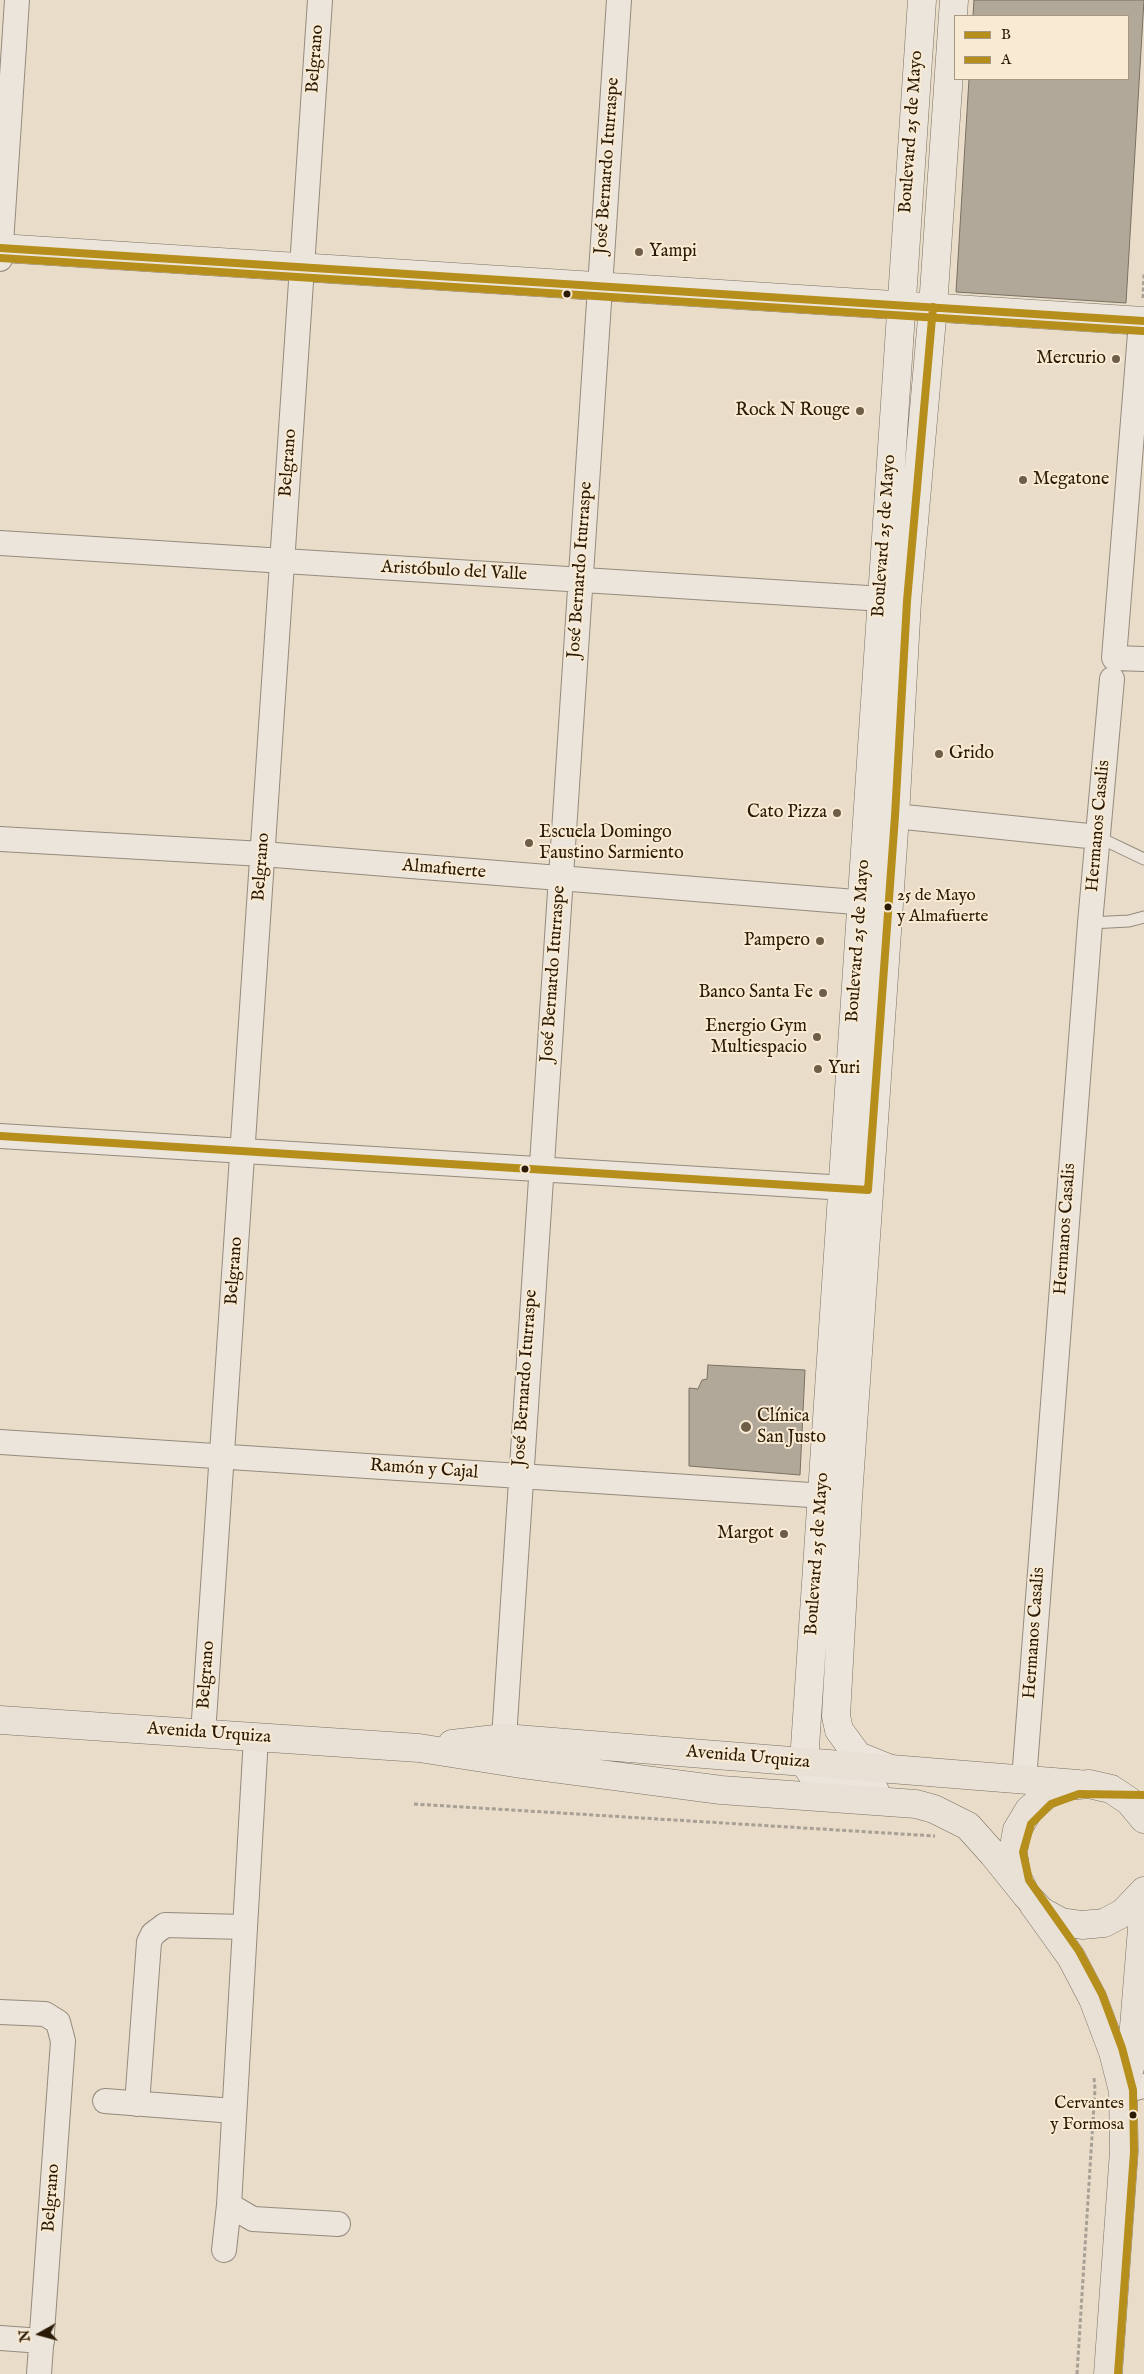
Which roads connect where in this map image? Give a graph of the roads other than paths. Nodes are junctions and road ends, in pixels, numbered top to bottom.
1 (17, 0) edge
2 (320, 0) edge
3 (619, 0) edge
4 (922, 0) edge
5 (954, 0) edge
6 (913, 111) junction
7 (945, 114) junction
8 (0, 248) edge
9 (0, 259) edge
10 (302, 267) junction
11 (600, 286) junction
12 (901, 305) junction
13 (933, 307) junction
14 (1143, 321) edge
15 (0, 543) edge
16 (283, 562) junction
17 (580, 579) junction
18 (894, 600) junction
19 (1144, 660) edge
20 (1113, 669) junction
21 (895, 816) junction
22 (1098, 837) junction
23 (0, 839) edge
24 (263, 854) junction
25 (1144, 859) edge
26 (560, 880) junction
27 (874, 904) junction
28 (1144, 917) edge
29 (1090, 923) junction
30 (0, 1136) edge
31 (243, 1151) junction
32 (540, 1169) junction
33 (856, 1189) junction
34 (0, 1442) edge
35 (223, 1457) junction
36 (520, 1476) junction
37 (835, 1497) junction
38 (0, 1720) edge
39 (203, 1734) junction
40 (256, 1737) junction
41 (504, 1738) junction
42 (419, 1748) junction
43 (804, 1762) junction
44 (896, 1771) junction
45 (1024, 1780) junction
46 (1084, 1784) junction
47 (1144, 1785) edge
48 (912, 1803) junction
49 (1144, 1819) edge
50 (1029, 1900) junction
51 (1144, 1906) edge
52 (244, 1927) junction
53 (0, 2012) edge
54 (1134, 2089) edge
55 (105, 2101) dead end
56 (137, 2104) junction
57 (234, 2111) junction
58 (229, 2205) junction
59 (338, 2224) dead end
60 (224, 2250) dead end
61 (0, 2338) edge
62 (42, 2341) junction
63 (39, 2374) edge
64 (1108, 2374) edge

1 - 8 street
2 - 10 street, Belgrano
3 - 11 street, José Bernardo Iturraspe
4 - 6 main road, Boulevard 25 de Mayo
5 - 7 main road, Boulevard 25 de Mayo
6 - 7 street, Boulevard 25 de Mayo
6 - 12 main road, Boulevard 25 de Mayo
7 - 13 main road, Boulevard 25 de Mayo
8 - 9 street
8 - 10 main road
10 - 11 main road
10 - 16 street, Belgrano
11 - 12 main road
11 - 17 street, José Bernardo Iturraspe
12 - 13 main road
12 - 18 main road, Boulevard 25 de Mayo
13 - 14 main road
13 - 18 main road, Boulevard 25 de Mayo
14 - 20 street, Hermanos Casalis
15 - 16 street, Aristóbulo del Valle
16 - 17 street, Aristóbulo del Valle
16 - 24 street, Belgrano
17 - 18 street, Aristóbulo del Valle
17 - 26 street, José Bernardo Iturraspe
18 - 21 main road, Boulevard 25 de Mayo
18 - 27 main road, Boulevard 25 de Mayo
19 - 20 street
20 - 22 street, Hermanos Casalis
21 - 22 street
21 - 27 main road, Boulevard 25 de Mayo
22 - 25 lane
22 - 29 street, Hermanos Casalis
23 - 24 street, Almafuerte
24 - 26 street, Almafuerte
24 - 31 street, Belgrano
26 - 27 street, Almafuerte
26 - 32 street, José Bernardo Iturraspe
27 - 33 main road, Boulevard 25 de Mayo
28 - 29 lane
29 - 45 street, Hermanos Casalis
30 - 31 street
31 - 32 street
31 - 35 street, Belgrano
32 - 33 street
32 - 36 street, José Bernardo Iturraspe
33 - 37 main road, Boulevard 25 de Mayo
34 - 35 street, Ramón y Cajal
35 - 36 street, Ramón y Cajal
35 - 39 street, Belgrano
36 - 37 street, Ramón y Cajal
36 - 41 street, José Bernardo Iturraspe
37 - 43 main road, Boulevard 25 de Mayo
37 - 44 main road, Boulevard 25 de Mayo
38 - 39 main road, Avenida Urquiza
39 - 40 main road, Avenida Urquiza
40 - 42 main road, Avenida Urquiza
40 - 52 street
41 - 42 main road, Avenida Urquiza
41 - 43 main road, Avenida Urquiza
42 - 48 main road, Avenida Urquiza
43 - 44 main road, Avenida Urquiza
43 - 48 main road
44 - 45 main road, Avenida Urquiza
45 - 46 main road, Avenida Urquiza
46 - 47 main road
46 - 49 main road
46 - 50 main road
48 - 50 main road, Avenida Urquiza
50 - 51 main road
50 - 54 main road
51 - 54 main road
52 - 56 street
52 - 57 street
53 - 62 street, Belgrano
54 - 64 main road
55 - 56 street
56 - 57 street
57 - 58 street
58 - 59 street
58 - 60 street
61 - 62 street
62 - 63 street, Belgrano

